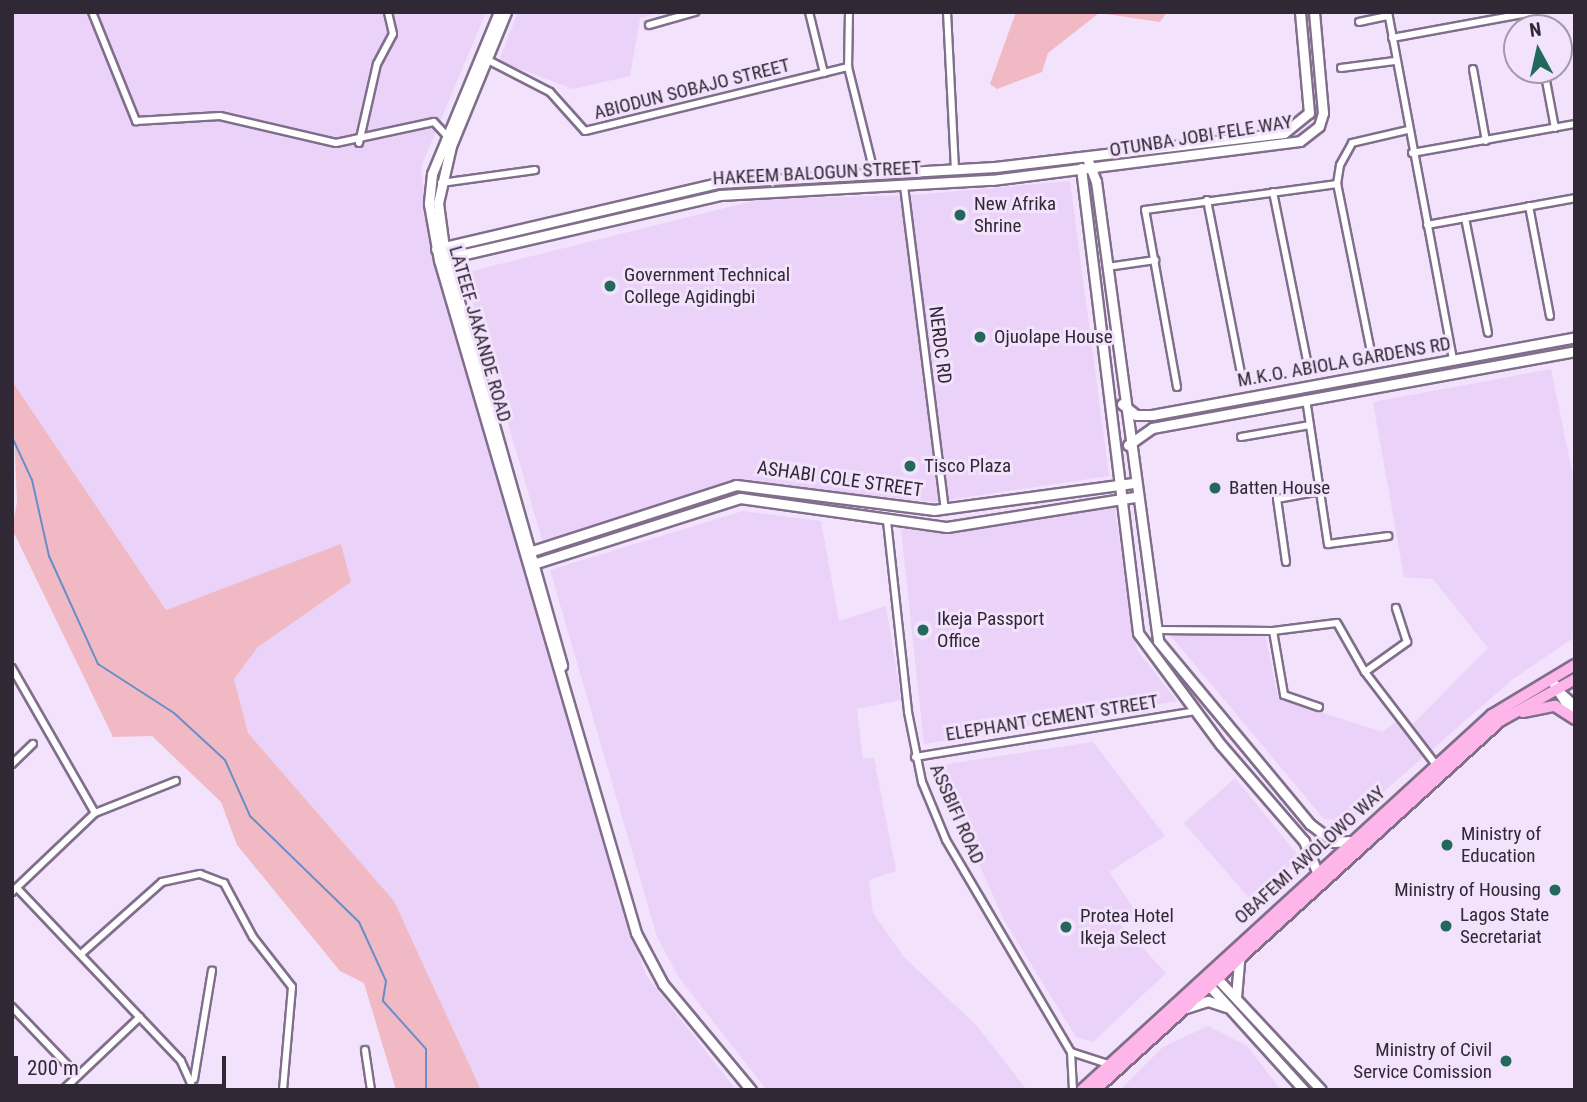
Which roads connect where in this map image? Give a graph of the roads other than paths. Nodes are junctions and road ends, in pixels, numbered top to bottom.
1 (92, 12) edge
2 (388, 12) edge
3 (499, 12) edge
4 (506, 12) edge
5 (695, 12) edge
6 (809, 12) edge
7 (849, 12) edge
8 (947, 12) edge
9 (1300, 12) edge
10 (1314, 12) edge
11 (1534, 12) edge
12 (1388, 14) edge
13 (1359, 22) dead end
14 (649, 25) dead end
15 (1392, 38) junction
16 (1317, 44) junction
17 (1304, 46) junction
18 (486, 59) junction
19 (1395, 61) junction
20 (848, 67) junction
21 (1341, 68) dead end
22 (1473, 69) dead end
23 (824, 73) junction
24 (1547, 84) edge
25 (1575, 124) edge
26 (1555, 128) junction
27 (1408, 130) junction
28 (447, 136) junction
29 (1486, 141) junction
30 (359, 143) junction
31 (1412, 153) junction
32 (1087, 158) junction
33 (535, 170) dead end
34 (956, 170) junction
35 (1094, 170) junction
36 (1079, 172) junction
37 (875, 176) junction
38 (810, 178) junction
39 (439, 184) junction
40 (1337, 184) junction
41 (904, 186) junction
42 (810, 190) junction
43 (1273, 191) junction
44 (1575, 198) edge
45 (1208, 200) junction
46 (1529, 206) junction
47 (1465, 218) junction
48 (554, 221) junction
49 (1101, 221) junction
50 (1084, 223) junction
51 (1427, 225) junction
52 (556, 232) junction
53 (440, 248) junction
54 (443, 259) junction
55 (1155, 260) junction
56 (1107, 267) junction
57 (1550, 316) dead end
58 (1488, 333) dead end
59 (1575, 337) edge
60 (1575, 351) edge
61 (1371, 352) dead end
62 (1453, 360) junction
63 (1308, 365) dead end
64 (1387, 372) junction
65 (1242, 378) dead end
66 (1389, 385) junction
67 (1177, 387) dead end
68 (1306, 399) junction
69 (1122, 404) junction
70 (1310, 425) junction
71 (1241, 437) dead end
72 (1128, 445) junction
73 (1133, 483) junction
74 (1119, 485) junction
75 (1320, 491) junction
76 (1071, 492) junction
77 (1135, 497) junction
78 (1121, 499) junction
79 (1073, 507) junction
80 (945, 509) junction
81 (887, 521) junction
82 (1388, 536) dead end
83 (572, 537) junction
84 (576, 550) junction
85 (528, 552) junction
86 (1286, 562) dead end
87 (531, 565) junction
88 (1396, 608) dead end
89 (1154, 630) junction
90 (1273, 631) junction
91 (1575, 664) edge
92 (12, 668) edge
93 (1365, 672) junction
94 (1554, 674) junction
95 (1575, 680) edge
96 (1527, 688) junction
97 (1556, 689) junction
98 (1575, 706) edge
99 (1318, 707) dead end
100 (1195, 711) junction
101 (1575, 718) edge
102 (1500, 722) junction
103 (33, 744) dead end
104 (915, 757) junction
105 (12, 764) edge
106 (1436, 765) junction
107 (176, 781) dead end
108 (1296, 808) junction
109 (95, 813) junction
110 (1285, 818) junction
111 (1351, 841) junction
112 (1317, 872) junction
113 (15, 890) edge
114 (81, 954) junction
115 (1242, 955) junction
116 (212, 970) dead end
117 (1209, 978) junction
118 (1238, 1002) junction
119 (12, 1007) edge
120 (1179, 1013) junction
121 (1236, 1014) junction
122 (140, 1017) junction
123 (365, 1050) dead end
124 (1071, 1052) junction
125 (1109, 1064) junction
126 (78, 1076) junction
127 (194, 1079) junction
128 (63, 1090) edge
129 (194, 1090) edge
130 (283, 1090) edge
131 (371, 1090) edge
132 (751, 1090) edge
133 (1073, 1090) edge
134 (1082, 1090) edge
135 (1095, 1090) edge
136 (1304, 1090) edge
137 (1321, 1090) edge

1 - 30 street
2 - 30 street
3 - 28 street, LATEEF JAKANDE ROAD
4 - 18 street, LATEEF JAKANDE ROAD
5 - 14 street
6 - 23 street
7 - 20 street, HAKEEM BALOGUN STREET
8 - 34 street
9 - 17 street, OTUNBA JOBI FELE WAY
10 - 16 street, OTUNBA JOBI FELE WAY
11 - 15 street
12 - 13 street
12 - 15 street
15 - 19 street
16 - 17 street
16 - 35 street, OTUNBA JOBI FELE WAY
17 - 32 street, OTUNBA JOBI FELE WAY
18 - 23 street, ABIODUN SOBAJO STREET
18 - 39 street, LATEEF JAKANDE ROAD
19 - 21 street
19 - 27 street
20 - 23 street, ABIODUN SOBAJO STREET
20 - 37 street, HAKEEM BALOGUN STREET
22 - 29 street
24 - 26 street
25 - 26 street
26 - 29 street
27 - 31 street
27 - 40 street
28 - 30 street
28 - 53 street, LATEEF JAKANDE ROAD
29 - 31 street
31 - 51 street
32 - 34 street, HAKEEM BALOGUN STREET
32 - 35 street
32 - 36 street
33 - 39 street
34 - 37 street, HAKEEM BALOGUN STREET
35 - 36 street, HAKEEM BALOGUN STREET
35 - 49 street
36 - 41 street, HAKEEM BALOGUN STREET
36 - 50 street
37 - 38 street, HAKEEM BALOGUN STREET
38 - 42 street
38 - 48 street, HAKEEM BALOGUN STREET
39 - 53 street, LATEEF JAKANDE ROAD
40 - 43 street
40 - 61 street
41 - 42 street, HAKEEM BALOGUN STREET
41 - 80 street, NERDC RD
42 - 52 street, HAKEEM BALOGUN STREET
43 - 45 street
43 - 63 street
44 - 46 street
45 - 55 street
45 - 65 street
46 - 47 street
46 - 57 street
47 - 51 street
47 - 58 street
48 - 52 street
48 - 53 street, HAKEEM BALOGUN STREET
49 - 50 street
49 - 56 street
50 - 74 street
51 - 62 street
52 - 54 street, HAKEEM BALOGUN STREET
53 - 54 street, LATEEF JAKANDE ROAD
54 - 85 street, LATEEF JAKANDE ROAD
55 - 56 street
55 - 67 street
56 - 69 street
59 - 62 street, M.K.O. ABIOLA GARDENS RD
60 - 66 street, M.K.O. ABIOLA GARDENS RD
62 - 64 street, M.K.O. ABIOLA GARDENS RD
64 - 66 street
64 - 69 street, M.K.O. ABIOLA GARDENS RD
66 - 68 street, M.K.O. ABIOLA GARDENS RD
68 - 70 street
68 - 72 street, M.K.O. ABIOLA GARDENS RD
69 - 72 street
70 - 71 street
70 - 75 street
72 - 73 street
73 - 74 street, ASHABI COLE STREET
73 - 77 street
74 - 76 street, ASHABI COLE STREET
74 - 78 street
75 - 82 street
75 - 86 street
76 - 79 street
76 - 80 street, ASHABI COLE STREET
77 - 78 street, ASHABI COLE STREET
77 - 89 street
78 - 79 street, ASHABI COLE STREET
78 - 100 street
79 - 81 street, ASHABI COLE STREET
80 - 83 street, ASHABI COLE STREET
81 - 84 street, ASHABI COLE STREET
81 - 104 street, ASSBIFI ROAD
83 - 84 street
83 - 85 street, ASHABI COLE STREET
84 - 87 street, ASHABI COLE STREET
85 - 87 street, LATEEF JAKANDE ROAD
87 - 132 street, LATEEF JAKANDE ROAD
88 - 93 street
89 - 90 street
89 - 108 street
90 - 93 street
90 - 99 street
91 - 94 main road, OBAFEMI AWOLOWO WAY
92 - 109 street
93 - 106 street
94 - 96 main road, OBAFEMI AWOLOWO WAY
94 - 97 street
95 - 97 main road, OBAFEMI AWOLOWO WAY
96 - 97 street
96 - 106 main road, OBAFEMI AWOLOWO WAY
97 - 98 street
97 - 101 street
97 - 102 main road, OBAFEMI AWOLOWO WAY
100 - 104 street, ELEPHANT CEMENT STREET
100 - 110 street
101 - 102 main road
102 - 115 main road, OBAFEMI AWOLOWO WAY
103 - 105 street
104 - 124 street, ASSBIFI ROAD
106 - 111 main road, OBAFEMI AWOLOWO WAY
107 - 109 street
108 - 110 street
108 - 111 street
109 - 113 street
110 - 112 street
111 - 112 main road, OBAFEMI AWOLOWO WAY
112 - 117 main road, OBAFEMI AWOLOWO WAY
113 - 114 street
114 - 122 street
114 - 130 street
115 - 117 main road, OBAFEMI AWOLOWO WAY
115 - 118 street
116 - 127 street
117 - 118 street
117 - 120 main road, OBAFEMI AWOLOWO WAY
117 - 121 street
117 - 125 main road, OBAFEMI AWOLOWO WAY
118 - 137 street
119 - 126 street
120 - 121 street
120 - 135 main road, OBAFEMI AWOLOWO WAY
121 - 136 street
122 - 126 street
122 - 127 street
123 - 131 street
124 - 125 street
124 - 133 street
125 - 134 main road, OBAFEMI AWOLOWO WAY
126 - 128 street
127 - 129 street

